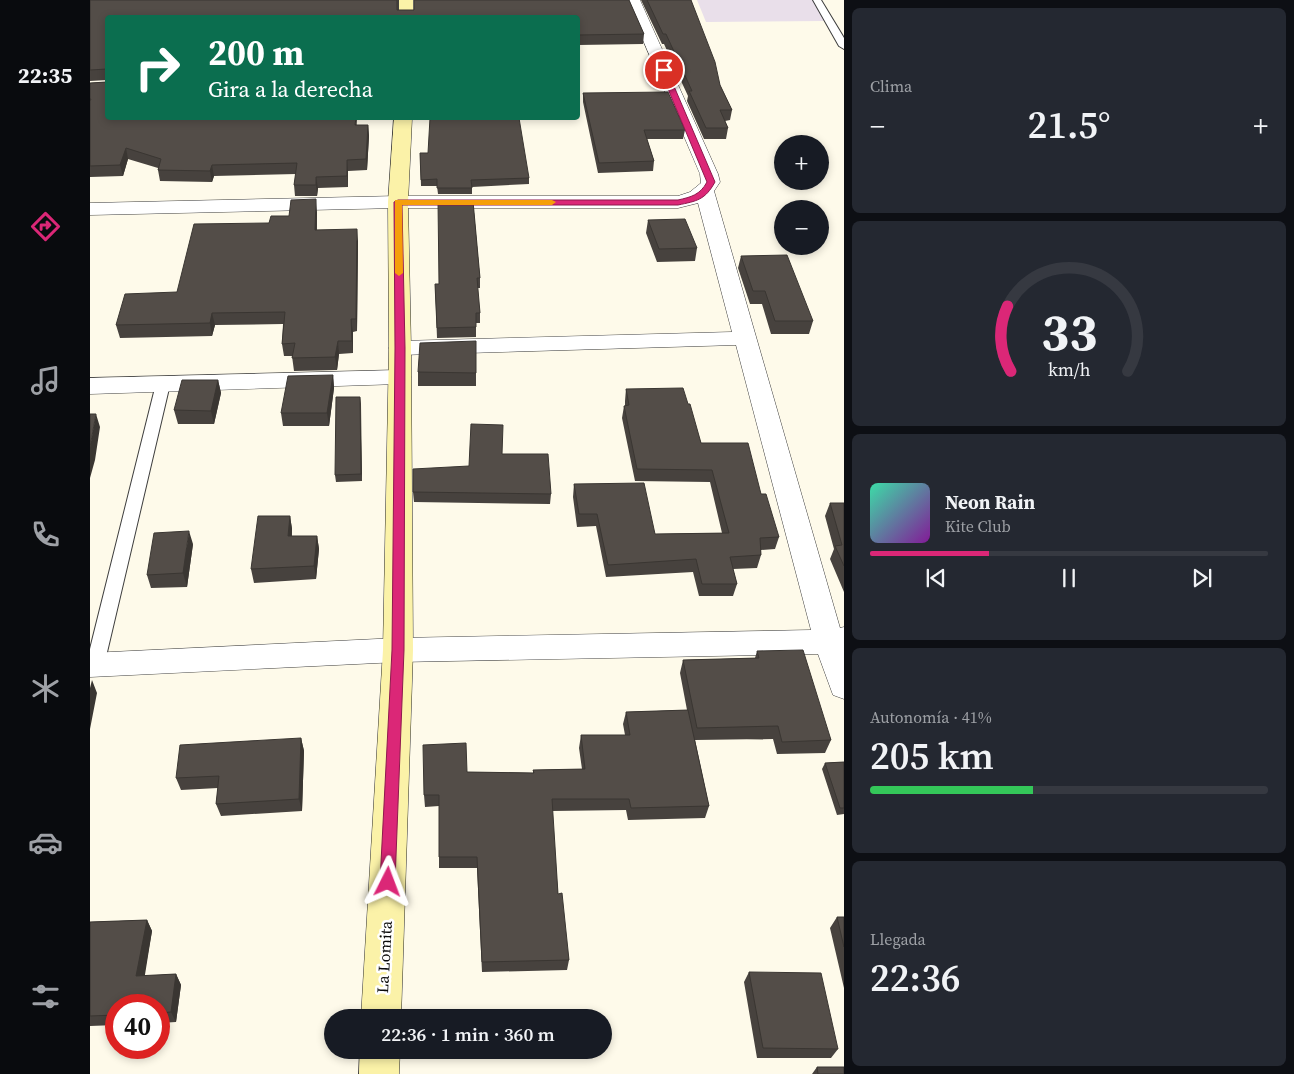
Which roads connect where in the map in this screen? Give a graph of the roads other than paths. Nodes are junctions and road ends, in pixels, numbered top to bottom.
1 (406, 0) edge
2 (633, 0) edge
3 (817, 0) edge
4 (406, 15) edge
5 (844, 46) edge
6 (403, 120) edge
7 (705, 192) junction
8 (398, 202) junction
9 (90, 209) edge
10 (746, 338) junction
11 (400, 348) junction
12 (399, 377) junction
13 (163, 384) junction
14 (90, 386) edge
15 (836, 640) edge
16 (398, 650) junction
17 (92, 665) edge
18 (844, 686) edge
19 (381, 1009) edge
20 (380, 1059) edge
21 (379, 1074) edge

1 - 4 street
2 - 7 street
3 - 5 lane
6 - 8 street, La Lomita
7 - 8 street
7 - 10 street
8 - 9 street
8 - 11 street, La Lomita
10 - 11 street
10 - 15 street
11 - 12 street, La Lomita
12 - 13 street
12 - 16 street, La Lomita
13 - 14 street
13 - 17 lane
15 - 16 street
15 - 18 street
16 - 17 street
16 - 19 street, La Lomita
20 - 21 street

